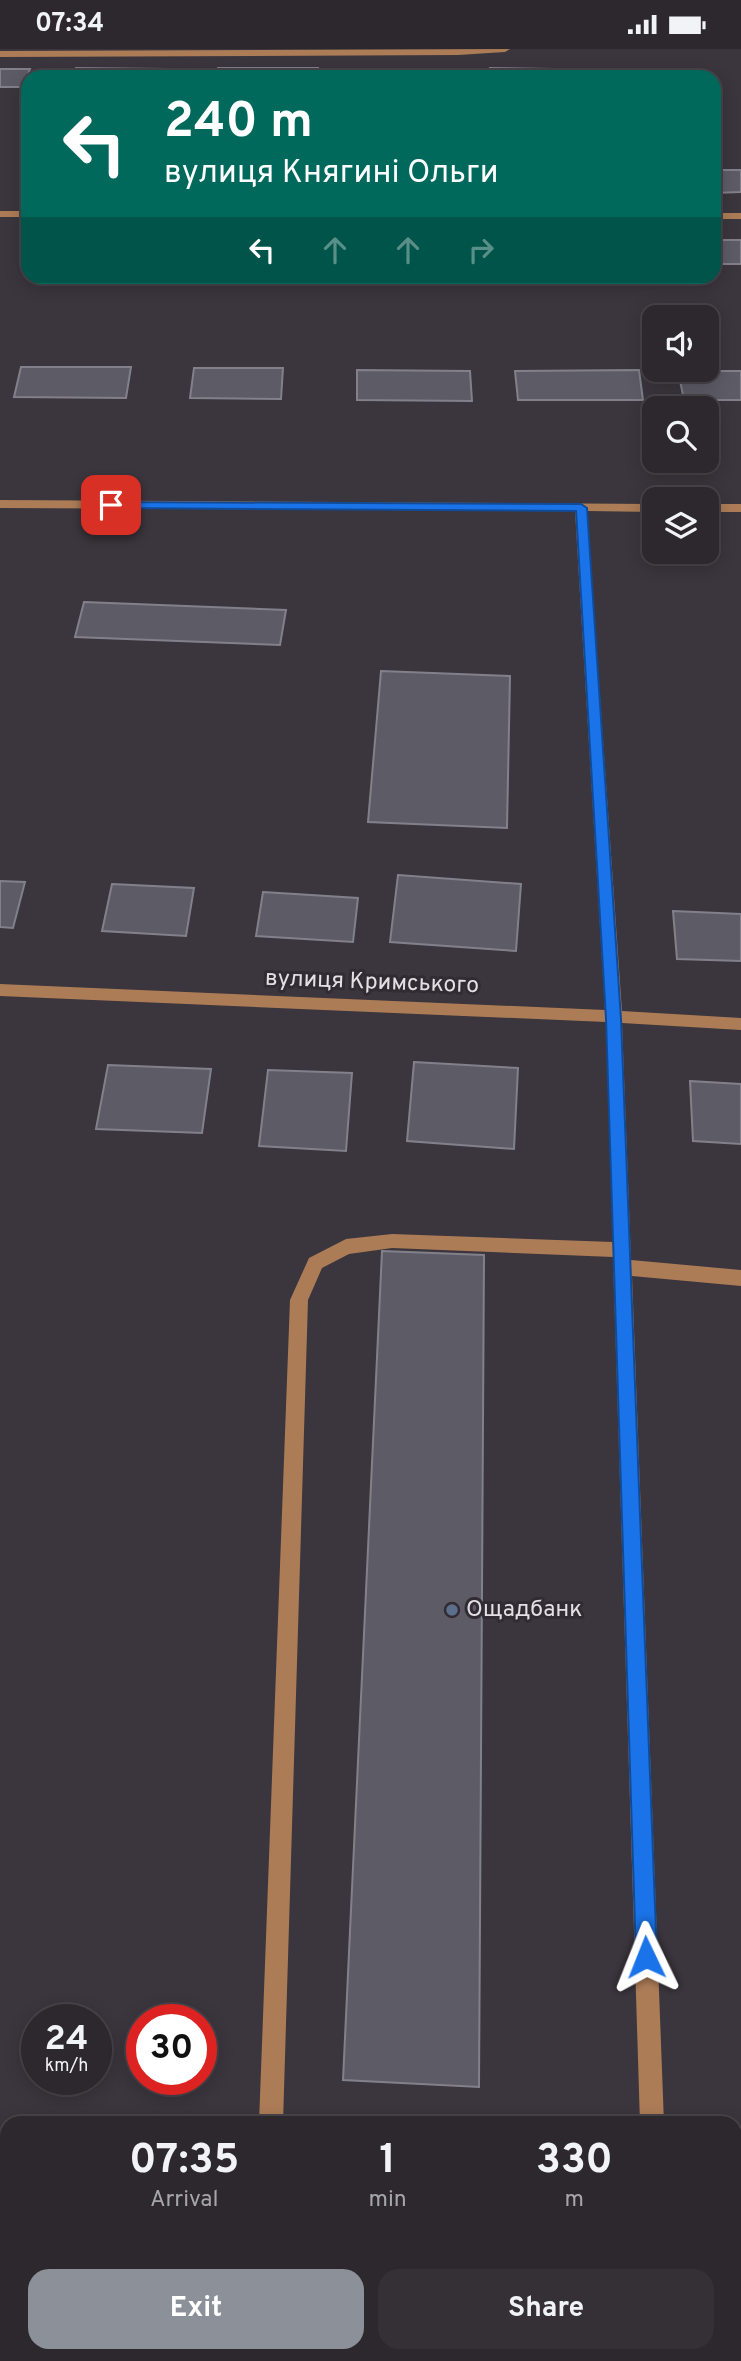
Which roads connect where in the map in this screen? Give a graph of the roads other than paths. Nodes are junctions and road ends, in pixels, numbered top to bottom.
1 (505, 49) edge
2 (0, 54) edge
3 (0, 214) edge
4 (21, 214) edge
5 (721, 216) edge
6 (741, 216) edge
7 (0, 504) edge
8 (581, 508) junction
9 (642, 508) edge
10 (719, 508) edge
11 (741, 508) edge
12 (0, 990) edge
13 (614, 1019) junction
14 (741, 1024) edge
15 (622, 1258) junction
16 (741, 1278) edge
17 (271, 2116) edge
18 (652, 2116) edge

1 - 2 street
3 - 4 street
5 - 6 street
7 - 8 street
8 - 9 street
8 - 13 street
10 - 11 street
12 - 13 street, вулиця Кримського
13 - 14 street, вулиця Кримського
13 - 15 street
15 - 16 street
15 - 17 street
15 - 18 street

